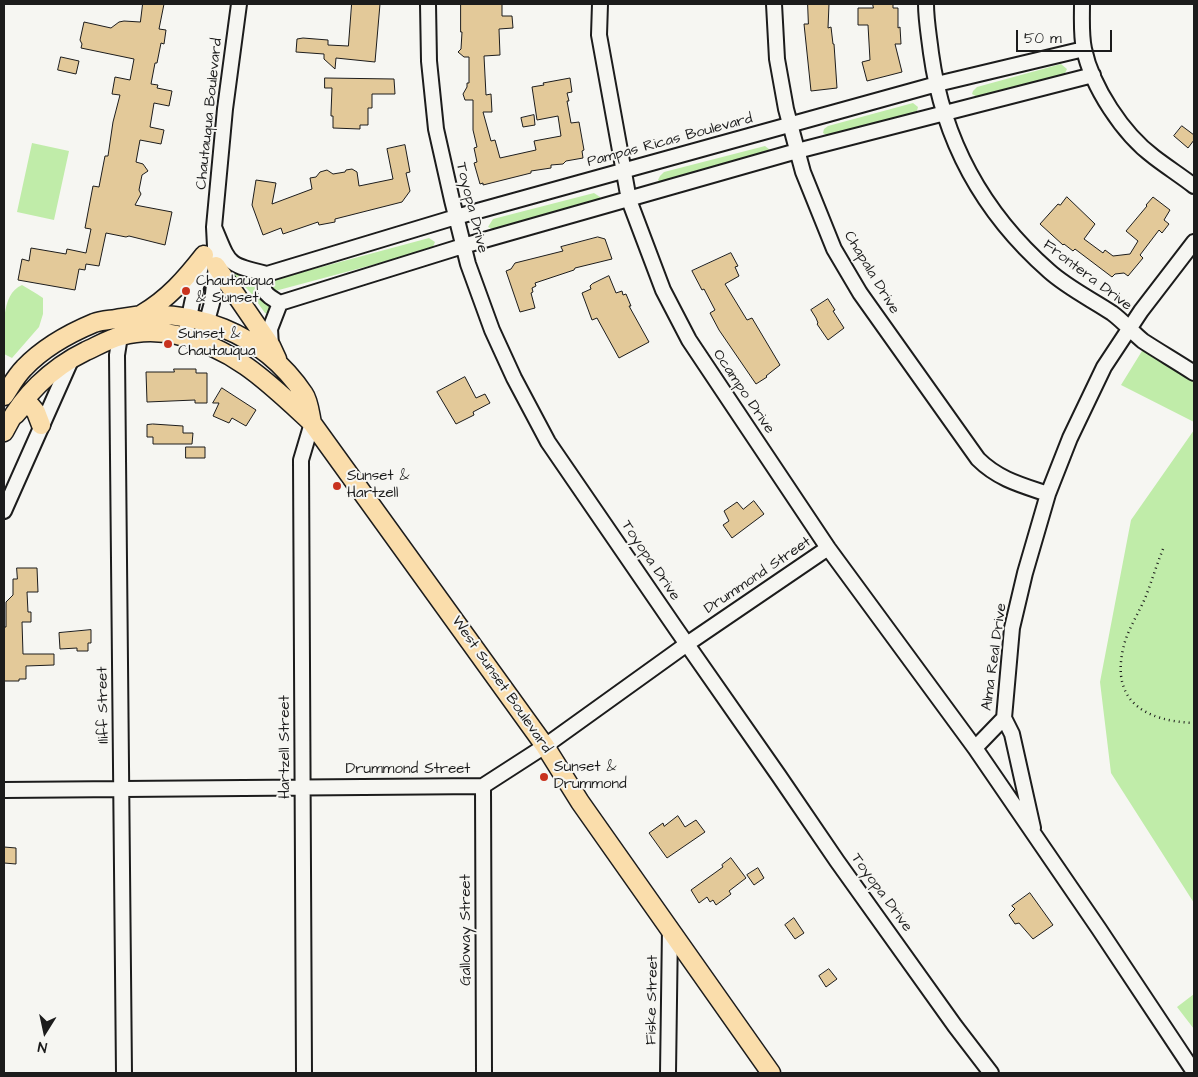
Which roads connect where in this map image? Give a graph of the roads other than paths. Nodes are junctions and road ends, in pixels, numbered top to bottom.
1 (239, 4) edge
2 (428, 4) edge
3 (600, 4) edge
4 (774, 4) edge
5 (926, 4) edge
6 (1082, 4) edge
7 (1084, 49) junction
8 (1093, 75) junction
9 (936, 84) junction
10 (943, 113) junction
11 (790, 125) junction
12 (797, 151) junction
13 (623, 171) junction
14 (1194, 186) edge
15 (628, 200) junction
16 (456, 217) junction
17 (214, 227) junction
18 (1194, 242) edge
19 (462, 246) junction
20 (210, 260) junction
21 (267, 274) junction
22 (280, 303) junction
23 (142, 314) junction
24 (189, 318) junction
25 (206, 321) junction
26 (1130, 330) junction
27 (120, 336) junction
28 (193, 339) junction
29 (271, 346) junction
30 (72, 358) junction
31 (281, 366) junction
32 (1194, 373) edge
33 (4, 396) edge
34 (312, 423) junction
35 (41, 425) junction
36 (6, 427) edge
37 (1048, 494) junction
38 (4, 511) edge
39 (828, 548) junction
40 (687, 644) junction
41 (1004, 718) junction
42 (545, 746) junction
43 (974, 748) junction
44 (483, 786) junction
45 (304, 787) junction
46 (122, 789) junction
47 (4, 790) edge
48 (1035, 836) junction
49 (670, 928) junction
50 (1194, 1072) edge
51 (124, 1073) edge
52 (304, 1073) edge
53 (484, 1073) edge
54 (668, 1073) edge
55 (771, 1073) edge
56 (991, 1073) edge

1 - 17 street, Chautauqua Boulevard
2 - 16 street, Toyopa Drive
3 - 13 street, Ocampo Drive
4 - 11 street, Chapala Drive
5 - 9 street, Frontera Drive
6 - 7 street
7 - 8 street
7 - 9 street, Pampas Ricas Boulevard
8 - 10 street
8 - 14 street
9 - 10 street, Frontera Drive
9 - 11 street, Pampas Ricas Boulevard
10 - 12 street
10 - 26 street, Frontera Drive
11 - 12 street, Chapala Drive
11 - 13 street, Pampas Ricas Boulevard
12 - 15 street
12 - 37 street, Chapala Drive
13 - 15 street, Ocampo Drive
13 - 16 street, Pampas Ricas Boulevard
15 - 19 street
15 - 39 street, Ocampo Drive
16 - 19 street, Toyopa Drive
16 - 21 street, Pampas Ricas Boulevard
17 - 20 street, Chautauqua Boulevard
17 - 21 street
18 - 26 street, Alma Real Drive
19 - 22 street
19 - 40 street, Toyopa Drive
20 - 23 main road
20 - 24 street, Chautauqua Boulevard
20 - 25 street, Chautauqua Boulevard
20 - 29 main road
21 - 22 street
22 - 29 street
23 - 24 main road, West Sunset Boulevard
23 - 33 main road, West Sunset Boulevard
24 - 25 main road, West Sunset Boulevard
24 - 28 street, Chautauqua Boulevard
25 - 28 street, Chautauqua Boulevard
25 - 31 main road, West Sunset Boulevard
26 - 32 street, Frontera Drive
26 - 37 street, Alma Real Drive
27 - 28 main road, West Sunset Boulevard
27 - 30 main road, West Sunset Boulevard
27 - 46 street, Iliff Street
28 - 34 main road, West Sunset Boulevard
29 - 31 main road
30 - 35 street
30 - 36 main road, West Sunset Boulevard
31 - 34 main road, West Sunset Boulevard
34 - 42 main road, West Sunset Boulevard
34 - 45 street, Hartzell Street
35 - 36 main road
35 - 38 street
37 - 41 street, Alma Real Drive
39 - 40 street, Drummond Street
39 - 43 street, Ocampo Drive
40 - 42 street, Drummond Street
40 - 56 street, Toyopa Drive
41 - 43 street, Alma Real Drive
41 - 48 street
42 - 44 street, Drummond Street
42 - 49 main road, West Sunset Boulevard
43 - 48 street
44 - 45 street, Drummond Street
44 - 53 street, Galloway Street
45 - 46 street, Drummond Street
45 - 52 street, Hartzell Street
46 - 47 street, Drummond Street
46 - 51 street, Iliff Street
48 - 50 street
49 - 54 street, Fiske Street
49 - 55 main road, West Sunset Boulevard

